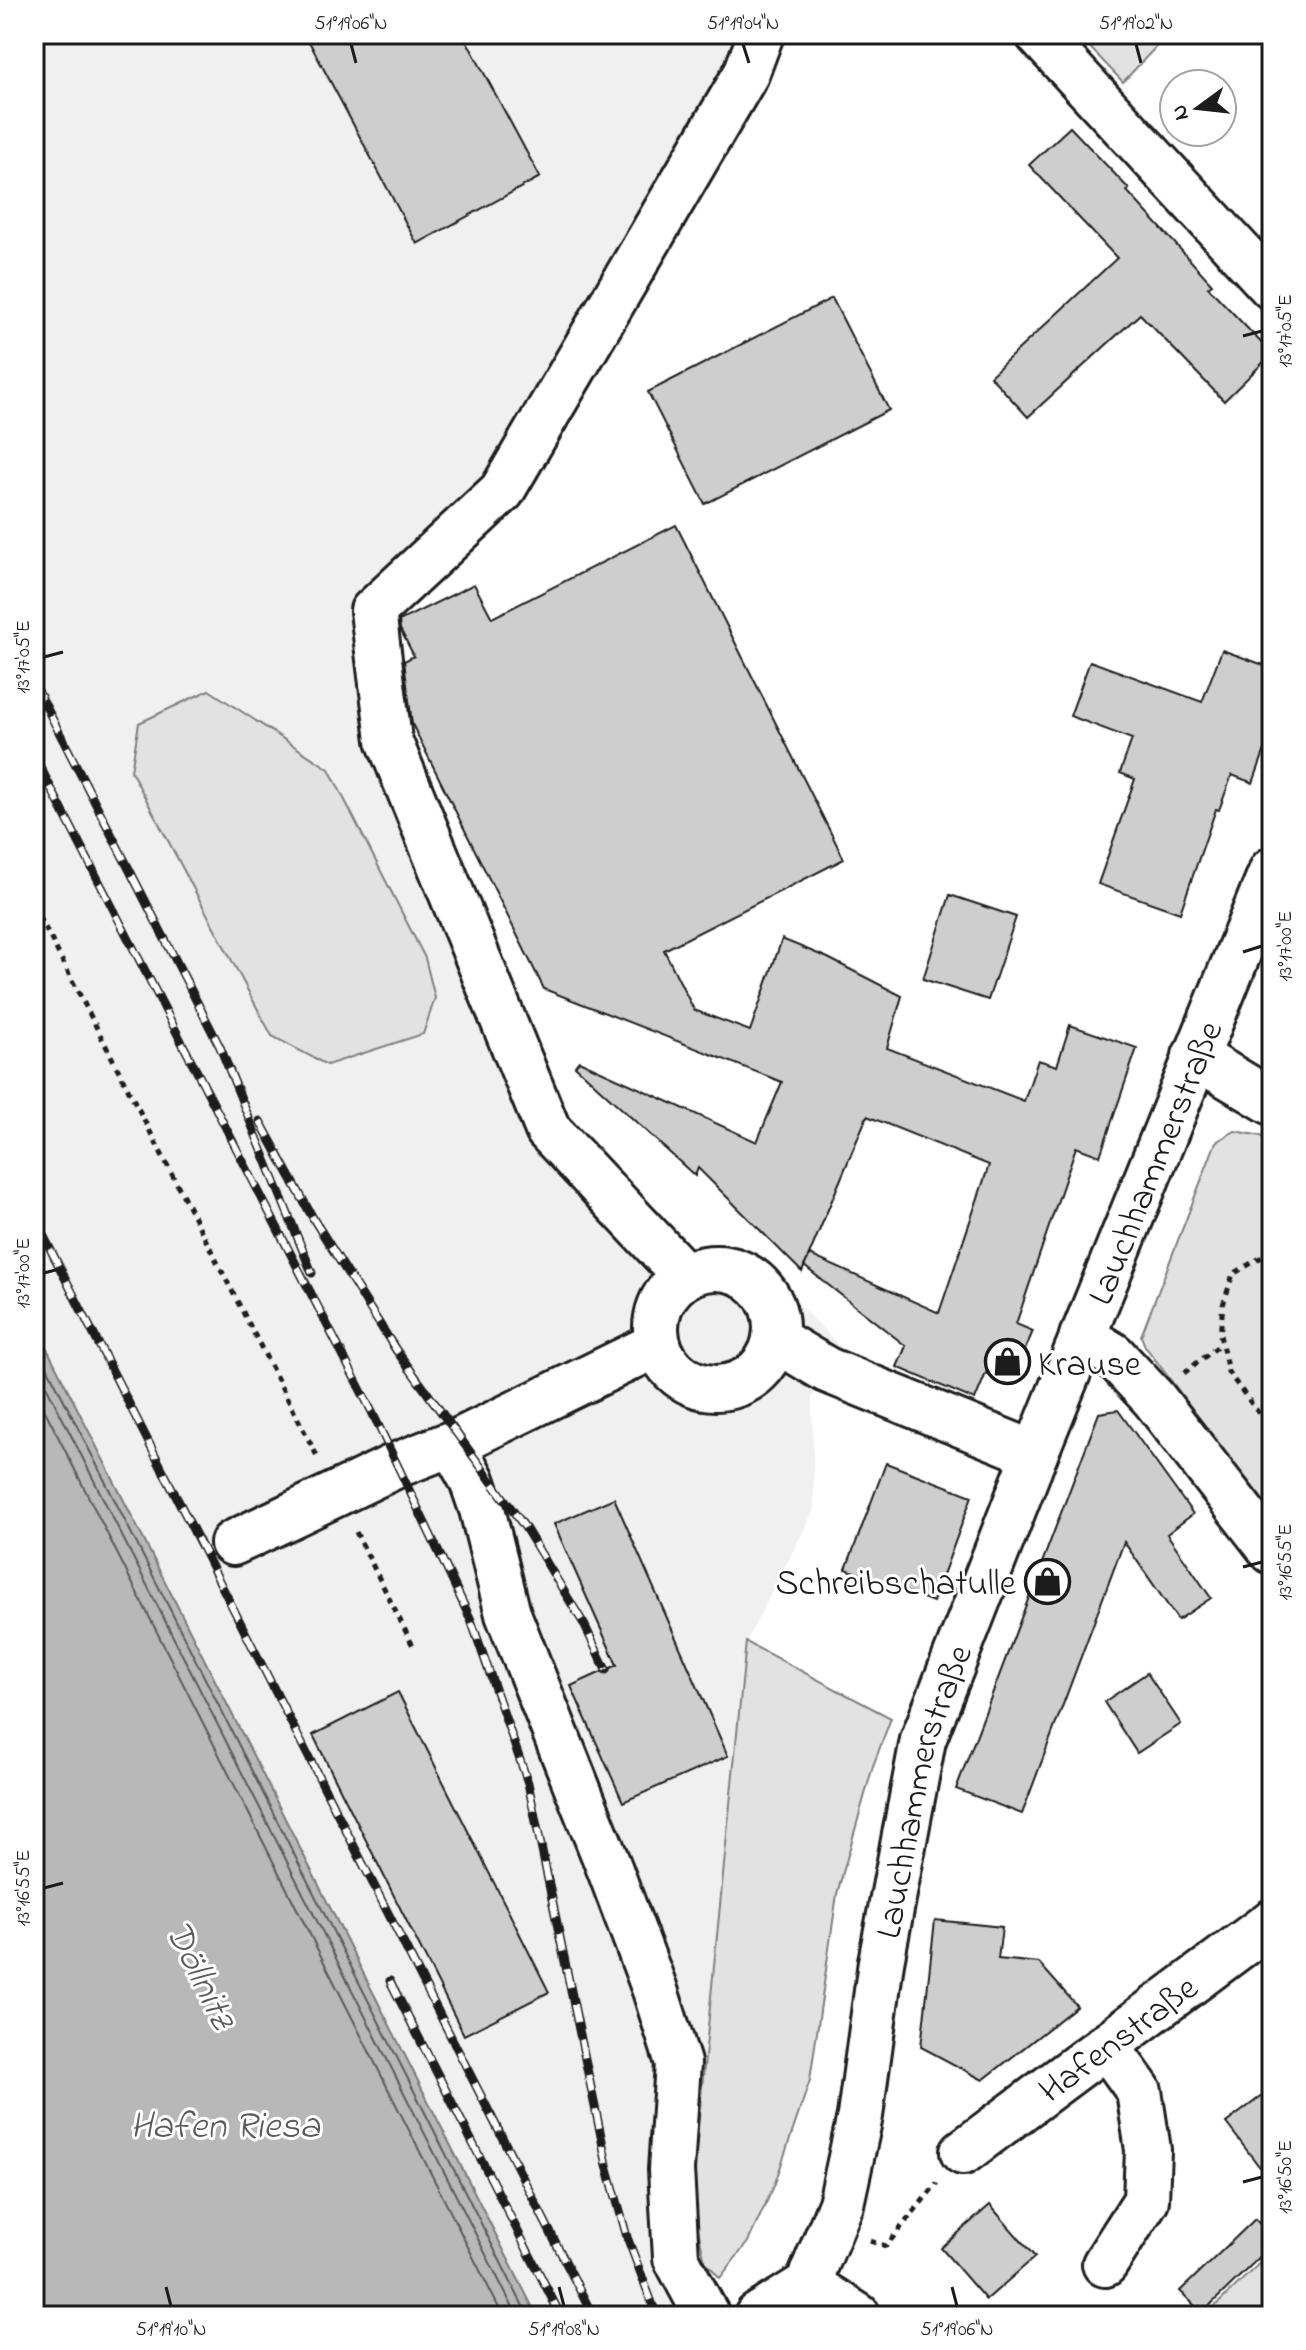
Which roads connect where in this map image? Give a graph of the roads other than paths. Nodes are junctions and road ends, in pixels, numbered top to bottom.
1 (761, 34) edge
2 (1038, 34) edge
3 (1272, 287) edge
4 (1272, 870) edge
5 (1195, 1056) junction
6 (1272, 1102) edge
7 (685, 1276) junction
8 (1082, 1336) junction
9 (775, 1339) junction
10 (658, 1344) junction
11 (452, 1444) junction
12 (1035, 1454) junction
13 (233, 1543) dead end
14 (1272, 1551) edge
15 (1272, 1922) edge
16 (1106, 2045) junction
17 (963, 2152) road end
18 (1105, 2264) dead end
19 (808, 2284) junction
20 (707, 2316) edge
21 (757, 2316) edge
22 (858, 2316) edge

1 - 7 main road
2 - 3 main road
4 - 5 main road, Lauchhammerstraße
5 - 6 main road
5 - 8 main road, Lauchhammerstraße
7 - 9 main road
7 - 10 main road
8 - 12 main road, Lauchhammerstraße
8 - 14 main road
9 - 10 main road
9 - 12 main road
10 - 11 main road
11 - 13 main road
11 - 20 main road
12 - 19 main road, Lauchhammerstraße
15 - 16 main road, Hafenstraße
16 - 17 main road, Hafenstraße
16 - 18 main road
19 - 21 main road
19 - 22 main road

